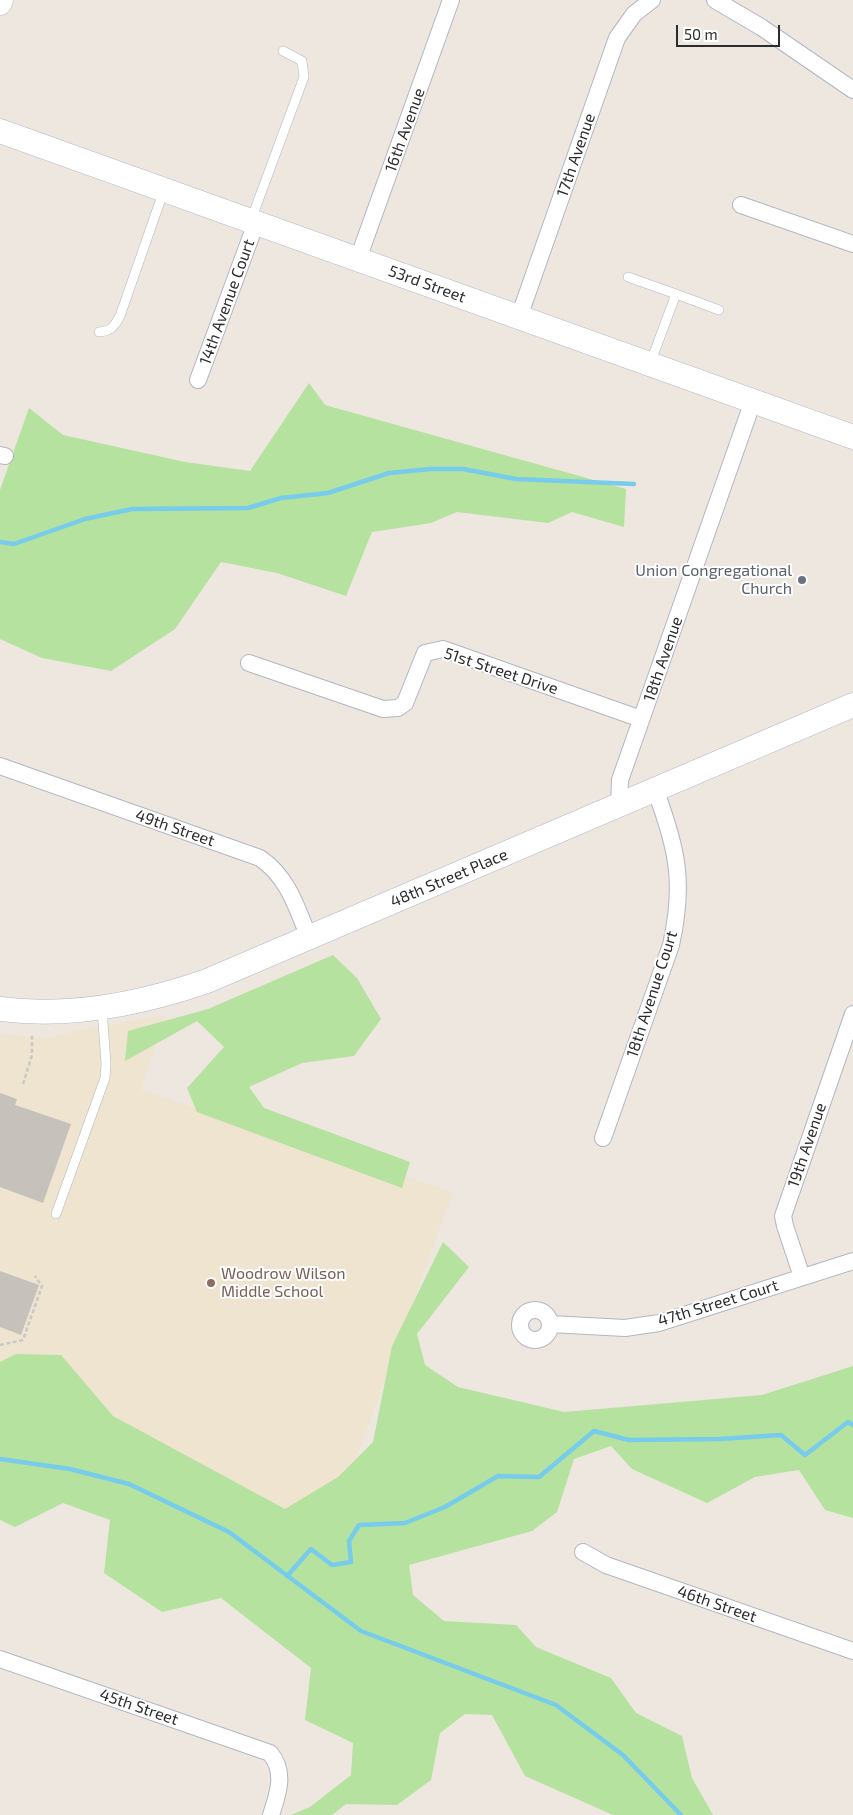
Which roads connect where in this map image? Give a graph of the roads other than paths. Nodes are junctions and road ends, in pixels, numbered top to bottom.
1 (451, 0) edge
2 (715, 0) edge
3 (650, 1) edge
4 (283, 51) dead end
5 (853, 90) edge
6 (0, 131) edge
7 (164, 190) junction
8 (742, 205) dead end
9 (253, 222) junction
10 (853, 244) edge
11 (358, 259) junction
12 (628, 277) dead end
13 (676, 294) junction
14 (720, 310) dead end
15 (519, 317) junction
16 (99, 332) dead end
17 (650, 364) junction
18 (198, 380) dead end
19 (753, 402) junction
20 (853, 437) edge
21 (249, 663) dead end
22 (853, 705) edge
23 (641, 719) junction
24 (0, 766) edge
25 (655, 790) junction
26 (619, 805) junction
27 (308, 938) junction
28 (102, 1008) junction
29 (0, 1009) edge
30 (853, 1014) edge
31 (603, 1138) dead end
32 (56, 1214) dead end
33 (853, 1261) edge
34 (802, 1276) junction
35 (550, 1324) dead end
36 (583, 1552) dead end
37 (853, 1651) edge
38 (0, 1658) edge
39 (271, 1815) edge

1 - 11 street, 16th Avenue
2 - 5 street
3 - 15 street, 17th Avenue
4 - 9 lane
6 - 7 street, 53rd Street
7 - 9 street, 53rd Street
7 - 16 lane
8 - 10 street
9 - 11 street, 53rd Street
9 - 18 street, 14th Avenue Court
11 - 15 street, 53rd Street
12 - 13 lane
13 - 14 lane
13 - 17 lane
15 - 17 street, 53rd Street
17 - 19 street, 53rd Street
19 - 20 street, 53rd Street
19 - 23 street, 18th Avenue
21 - 23 street, 51st Street Drive
22 - 25 street, 48th Street Place
23 - 26 street, 18th Avenue
24 - 27 street, 49th Street
25 - 26 street, 48th Street Place
25 - 31 street, 18th Avenue Court
26 - 27 street, 48th Street Place
27 - 28 street, 48th Street Place
28 - 29 street, 48th Street Place
28 - 32 lane
30 - 34 street, 19th Avenue
33 - 34 street, 47th Street Court
34 - 35 street, 47th Street Court
36 - 37 street, 46th Street
38 - 39 street, 45th Street

